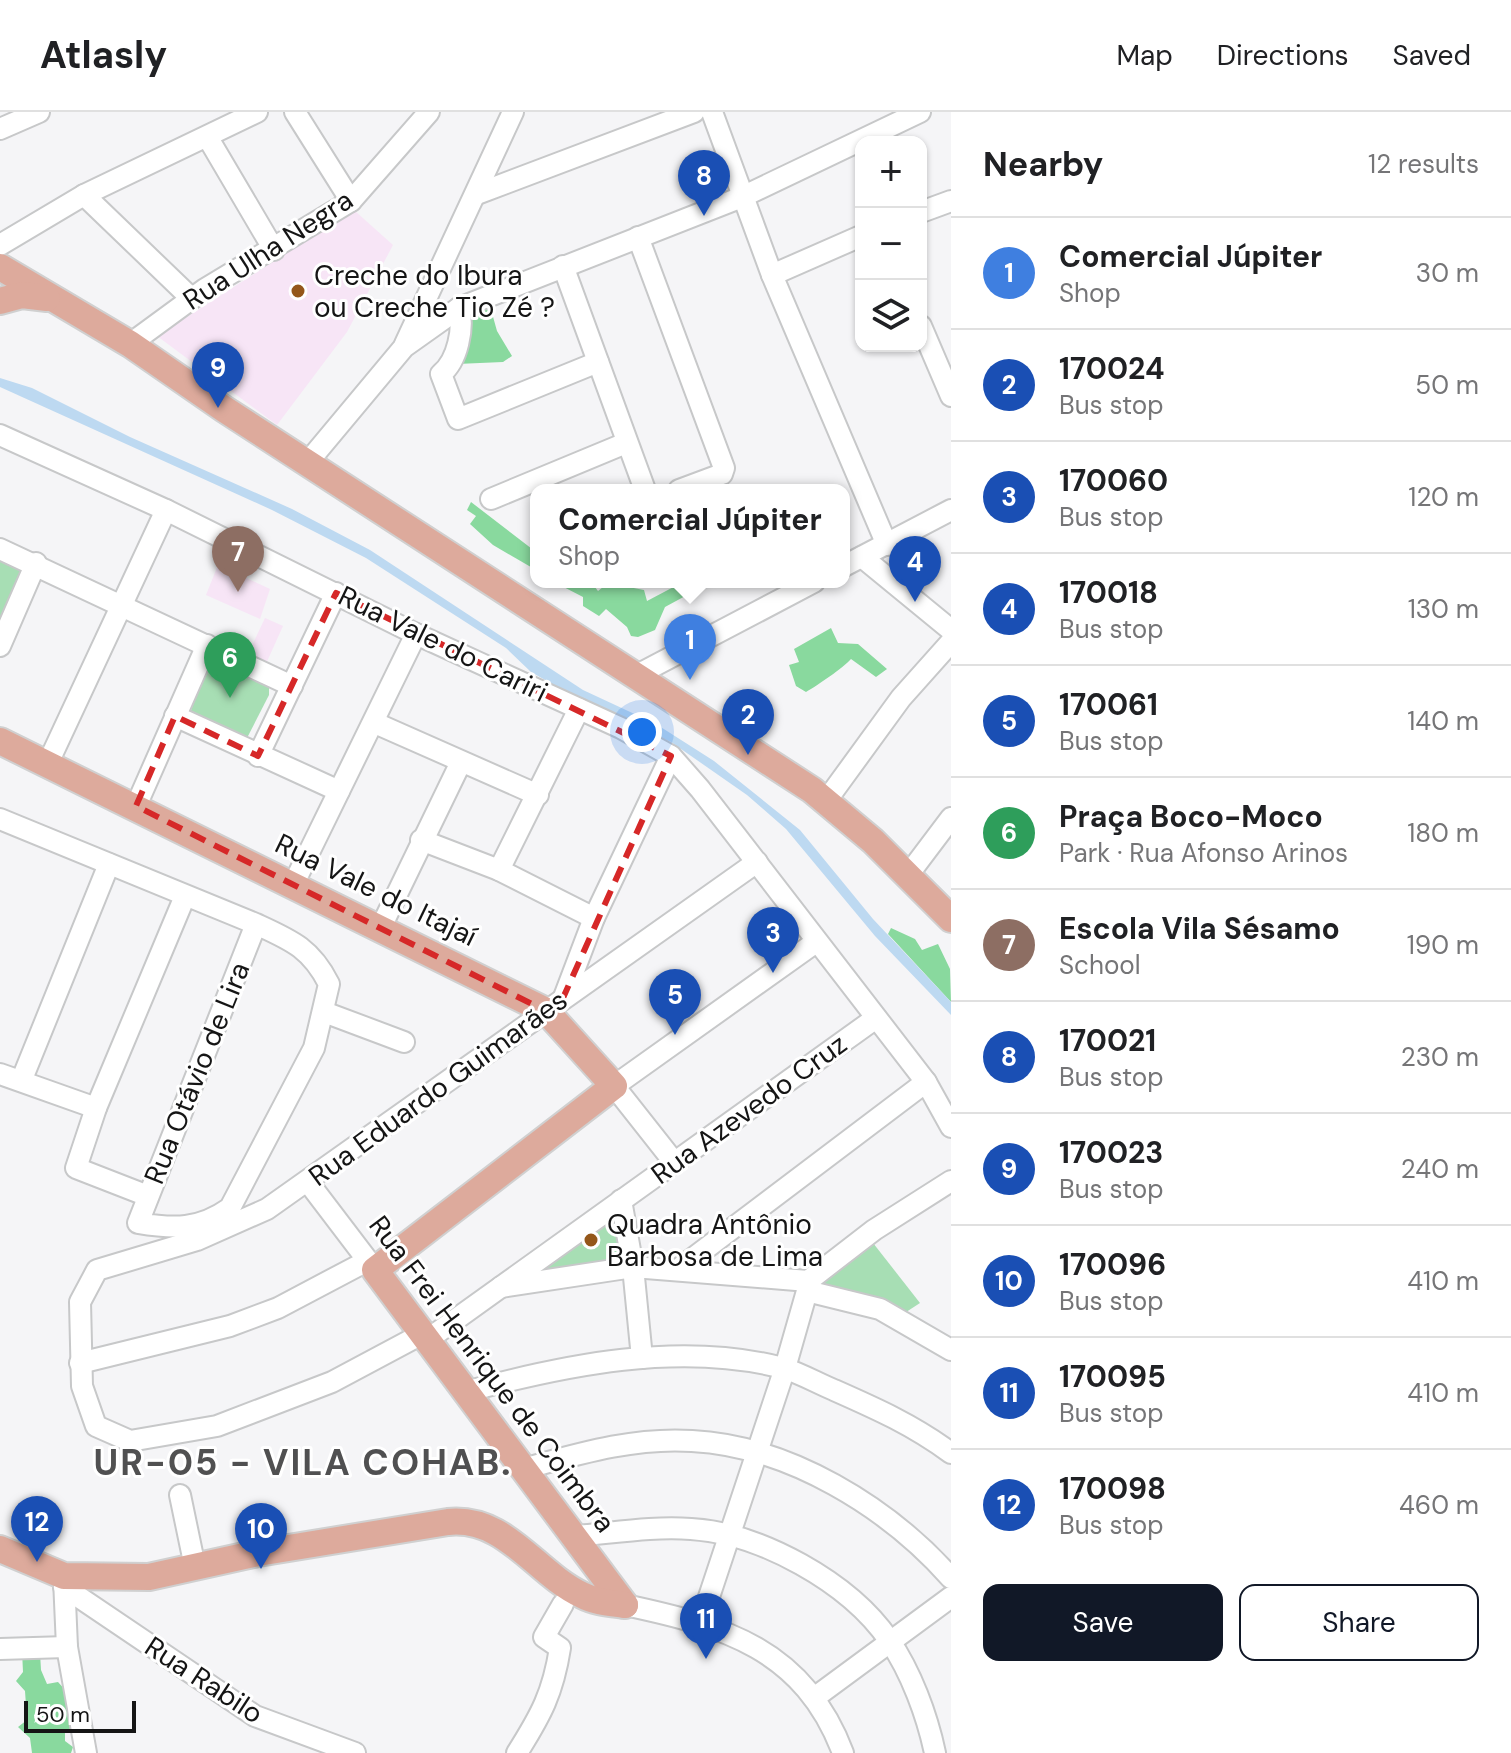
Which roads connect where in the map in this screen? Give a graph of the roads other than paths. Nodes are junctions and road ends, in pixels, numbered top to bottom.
1 (39, 112) edge
2 (257, 112) edge
3 (295, 112) edge
4 (429, 112) edge
5 (513, 112) edge
6 (694, 112) edge
7 (712, 112) edge
8 (920, 112) edge
9 (0, 129) edge
10 (208, 138) junction
11 (477, 194) junction
12 (84, 195) junction
13 (742, 197) junction
14 (351, 201) junction
15 (951, 201) edge
16 (927, 210) edge
17 (638, 237) junction
18 (855, 239) edge
19 (274, 250) junction
20 (1, 264) edge
21 (563, 266) junction
22 (772, 275) junction
23 (191, 298) junction
24 (57, 300) junction
25 (0, 301) edge
26 (459, 308) junction
27 (927, 340) edge
28 (130, 344) junction
29 (404, 347) junction
30 (598, 362) junction
31 (951, 396) edge
32 (1, 438) edge
33 (626, 443) junction
34 (308, 462) junction
35 (643, 484) edge
36 (695, 484) edge
37 (491, 499) dead end
38 (166, 510) junction
39 (951, 510) edge
40 (887, 545) junction
41 (0, 549) edge
42 (853, 562) edge
43 (36, 563) junction
44 (803, 588) edge
45 (336, 593) junction
46 (123, 604) junction
47 (951, 630) edge
48 (416, 634) junction
49 (2, 637) edge
50 (951, 642) edge
51 (207, 645) junction
52 (637, 675) junction
53 (292, 686) junction
54 (579, 709) junction
55 (175, 716) junction
56 (375, 723) junction
57 (0, 741) edge
58 (258, 756) junction
59 (671, 756) junction
60 (461, 762) junction
61 (48, 763) junction
62 (339, 791) junction
63 (538, 795) junction
64 (826, 801) junction
65 (136, 806) junction
66 (951, 818) edge
67 (0, 819) edge
68 (421, 840) junction
69 (757, 862) junction
70 (109, 864) junction
71 (499, 870) junction
72 (908, 875) junction
73 (293, 885) junction
74 (185, 896) junction
75 (594, 918) junction
76 (951, 919) edge
77 (256, 924) junction
78 (381, 927) junction
79 (816, 942) junction
80 (555, 1004) junction
81 (325, 1007) junction
82 (876, 1018) junction
83 (404, 1042) dead end
84 (0, 1074) edge
85 (22, 1079) junction
86 (926, 1082) junction
87 (614, 1086) junction
88 (96, 1108) junction
89 (951, 1127) edge
90 (674, 1162) junction
91 (951, 1181) edge
92 (308, 1182) junction
93 (148, 1196) junction
94 (621, 1200) junction
95 (371, 1266) junction
96 (633, 1267) junction
97 (680, 1268) junction
98 (807, 1286) junction
99 (497, 1287) junction
100 (425, 1337) junction
101 (951, 1350) edge
102 (642, 1358) junction
103 (80, 1363) junction
104 (785, 1368) junction
105 (465, 1392) junction
106 (951, 1453) edge
107 (757, 1454) junction
108 (523, 1469) junction
109 (180, 1495) dead end
110 (732, 1535) junction
111 (575, 1536) junction
112 (0, 1549) edge
113 (195, 1567) junction
114 (951, 1578) edge
115 (64, 1581) junction
116 (951, 1597) edge
117 (563, 1604) dead end
118 (625, 1605) junction
119 (701, 1621) junction
120 (889, 1640) junction
121 (67, 1647) junction
122 (0, 1649) edge
123 (814, 1698) junction
124 (86, 1753) edge
125 (355, 1753) edge
126 (517, 1753) edge
127 (843, 1753) edge
128 (935, 1753) edge

1 - 9 street
2 - 10 street
3 - 14 street
4 - 14 street, Rua Ulha Negra
5 - 11 street
6 - 11 street
7 - 13 street
8 - 13 street
10 - 12 street
10 - 19 street
11 - 29 street
12 - 20 street
12 - 23 street
13 - 17 street
13 - 22 street
14 - 19 street, Rua Ulha Negra
15 - 16 street
17 - 21 street
17 - 36 street
18 - 22 street
19 - 23 street, Rua Ulha Negra
20 - 24 main road
21 - 26 street
21 - 30 street
22 - 40 street
23 - 28 street, Rua Ulha Negra
24 - 25 main road
24 - 28 main road
26 - 29 street
26 - 30 street
27 - 31 street
28 - 34 main road
29 - 34 street
30 - 33 street
32 - 38 street, Rua Vale do Cariri
33 - 35 street
33 - 37 street
34 - 52 main road
38 - 45 street, Rua Vale do Cariri
38 - 46 street
39 - 40 street
40 - 42 street
41 - 43 street
42 - 47 street
43 - 46 street
43 - 49 street
44 - 52 street
45 - 48 street, Rua Vale do Cariri
45 - 53 street
46 - 51 street
46 - 61 street
48 - 54 street, Rua Vale do Cariri
48 - 56 street
50 - 64 street
51 - 53 street
51 - 55 street
52 - 64 main road
53 - 58 street
54 - 59 street, Rua Vale do Cariri
54 - 63 street
55 - 58 street
55 - 65 street
56 - 60 street
56 - 62 street
57 - 61 main road, Rua Vale do Itajaí
58 - 62 street
59 - 69 street, Rua Vale do Cariri
59 - 75 street
60 - 63 street
60 - 68 street
61 - 65 main road, Rua Vale do Itajaí
62 - 73 street
63 - 71 street
64 - 72 main road
65 - 73 main road, Rua Vale do Itajaí
66 - 72 street
67 - 70 street
68 - 71 street
68 - 78 street
69 - 79 street, Rua Vale do Cariri
69 - 80 street, Rua Eduardo Guimarães
70 - 74 street
70 - 85 street
71 - 75 street
72 - 76 main road
73 - 78 main road, Rua Vale do Itajaí
74 - 77 street
74 - 88 street
75 - 80 street
77 - 81 street
77 - 93 street, Rua Otávio de Lira
78 - 80 main road, Rua Vale do Itajaí
79 - 82 street, Rua Vale do Cariri
79 - 87 street
80 - 87 main road, Rua Vale do Itajaí
80 - 92 street, Rua Eduardo Guimarães
81 - 83 street
81 - 93 street, Rua Otávio de Lira
82 - 86 street, Rua Vale do Cariri
82 - 90 street, Rua Azevedo Cruz
84 - 85 street
85 - 88 street
86 - 89 street, Rua Vale do Cariri
86 - 97 street
87 - 90 street, Rua Vale do Itajaí
87 - 95 main road
88 - 93 street
90 - 94 street, Rua Azevedo Cruz
91 - 98 street
92 - 95 street, Rua Frei Henrique de Coimbra
92 - 103 street, Rua Eduardo Guimarães
94 - 96 street
94 - 99 street, Rua Azevedo Cruz
95 - 100 main road, Rua Frei Henrique de Coimbra
95 - 103 street
96 - 97 street
96 - 99 street
96 - 102 street
97 - 98 street
98 - 101 street
98 - 104 street
99 - 100 street, Rua Azevedo Cruz
100 - 103 street, Rua Azevedo Cruz
100 - 105 main road, Rua Frei Henrique de Coimbra
102 - 104 street
102 - 105 street
104 - 106 street
104 - 107 street
105 - 108 main road, Rua Frei Henrique de Coimbra
107 - 108 street
107 - 110 street
107 - 114 street
108 - 111 main road, Rua Frei Henrique de Coimbra
109 - 113 street
110 - 111 street
110 - 119 street
110 - 120 street
111 - 118 main road, Rua Frei Henrique de Coimbra
112 - 115 main road
113 - 115 main road
113 - 118 main road
115 - 121 street
115 - 125 street, Rua Rabilo
116 - 120 street
117 - 126 street
118 - 119 street
119 - 123 street
120 - 123 street
120 - 128 street
121 - 122 street
121 - 124 street
123 - 127 street

